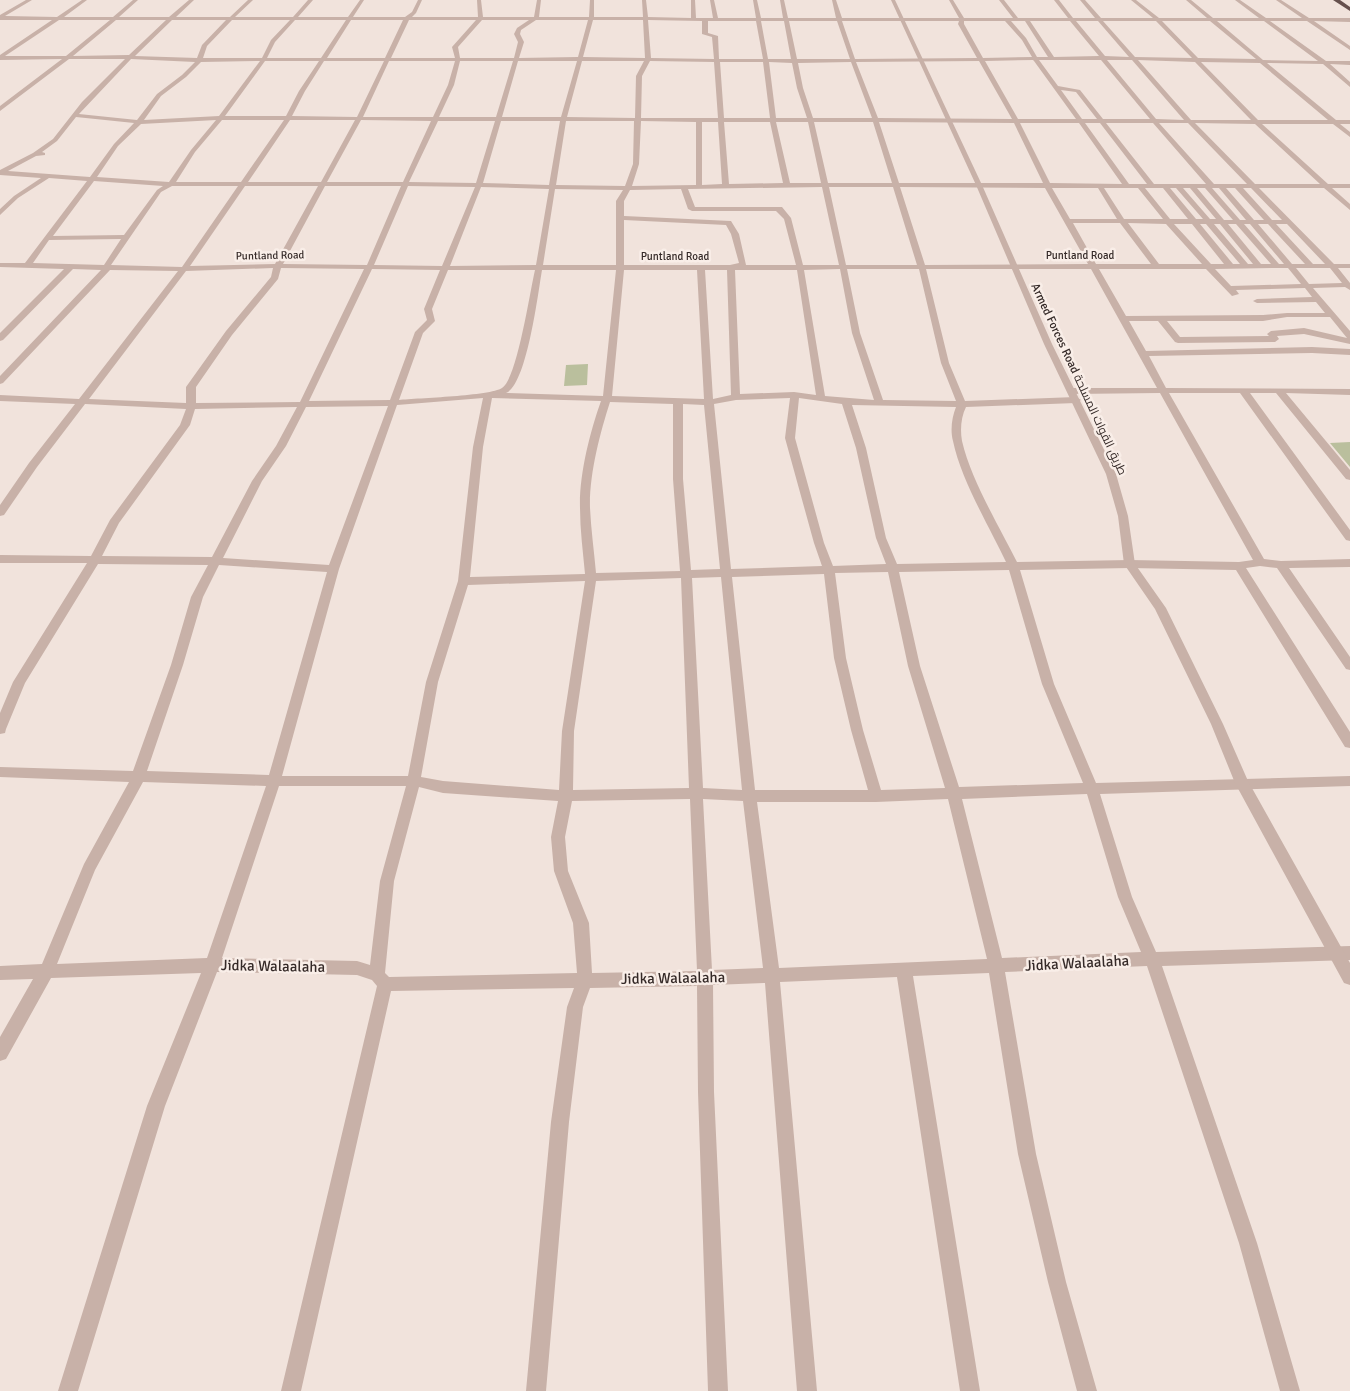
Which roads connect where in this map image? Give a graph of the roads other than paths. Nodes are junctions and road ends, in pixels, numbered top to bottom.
1 (30, 0) edge
2 (85, 0) edge
3 (136, 0) edge
4 (192, 0) edge
5 (251, 0) edge
6 (311, 0) edge
7 (362, 0) edge
8 (420, 0) edge
9 (479, 0) edge
10 (539, 0) edge
11 (592, 0) edge
12 (644, 0) edge
13 (693, 0) edge
14 (712, 0) edge
15 (755, 0) edge
16 (782, 0) edge
17 (834, 0) edge
18 (893, 0) edge
19 (951, 0) edge
20 (1001, 0) edge
21 (1056, 0) edge
22 (1082, 0) edge
23 (1133, 0) edge
24 (1188, 0) edge
25 (1237, 0) edge
26 (1278, 0) edge
27 (1336, 0) edge
28 (1344, 0) edge
29 (1350, 4) edge
30 (1350, 9) edge
31 (0, 17) edge
32 (58, 18) junction
33 (114, 18) junction
34 (171, 18) junction
35 (231, 18) junction
36 (293, 18) junction
37 (348, 18) junction
38 (407, 18) junction
39 (480, 18) junction
40 (536, 18) junction
41 (591, 18) junction
42 (646, 18) junction
43 (694, 18) junction
44 (704, 18) junction
45 (716, 18) junction
46 (757, 18) junction
47 (902, 18) junction
48 (787, 19) junction
49 (840, 19) junction
50 (962, 19) junction
51 (1006, 19) junction
52 (1016, 19) junction
53 (1026, 19) junction
54 (1070, 19) junction
55 (1100, 19) junction
56 (1157, 19) junction
57 (1212, 20) junction
58 (1263, 20) junction
59 (1307, 20) junction
60 (1350, 20) edge
61 (1350, 48) edge
62 (0, 57) edge
63 (130, 57) junction
64 (1102, 58) junction
65 (1135, 58) junction
66 (66, 59) junction
67 (200, 59) junction
68 (264, 59) junction
69 (515, 59) junction
70 (579, 59) junction
71 (921, 59) junction
72 (324, 60) junction
73 (387, 60) junction
74 (458, 60) junction
75 (648, 60) junction
76 (980, 60) junction
77 (1036, 60) junction
78 (1053, 60) junction
79 (716, 61) junction
80 (766, 61) junction
81 (795, 61) junction
82 (854, 61) junction
83 (1196, 62) junction
84 (1263, 63) junction
85 (1324, 63) junction
86 (1350, 63) edge
87 (1350, 85) edge
88 (1057, 88) junction
89 (0, 109) edge
90 (76, 116) junction
91 (218, 118) junction
92 (288, 119) junction
93 (358, 120) junction
94 (434, 120) junction
95 (1080, 120) junction
96 (499, 121) junction
97 (563, 121) junction
98 (637, 121) junction
99 (699, 121) junction
100 (721, 121) junction
101 (773, 121) junction
102 (1103, 121) junction
103 (1154, 121) junction
104 (1189, 121) junction
105 (1256, 121) junction
106 (139, 122) junction
107 (811, 122) junction
108 (876, 122) junction
109 (949, 122) junction
110 (1017, 122) junction
111 (1335, 122) junction
112 (1350, 122) edge
113 (1350, 135) edge
114 (35, 154) junction
115 (51, 154) dead end
116 (100, 170) junction
117 (0, 173) edge
118 (48, 176) junction
119 (94, 178) junction
120 (108, 179) junction
121 (244, 183) junction
122 (171, 184) junction
123 (322, 184) junction
124 (404, 184) junction
125 (88, 185) junction
126 (479, 185) junction
127 (553, 185) junction
128 (787, 185) junction
129 (979, 185) junction
130 (683, 186) junction
131 (699, 186) junction
132 (726, 186) junction
133 (825, 186) junction
134 (896, 186) junction
135 (1048, 186) junction
136 (1100, 186) junction
137 (1127, 186) junction
138 (1140, 186) junction
139 (1152, 186) junction
140 (1165, 186) junction
141 (1178, 186) junction
142 (1192, 186) junction
143 (1209, 186) junction
144 (1221, 186) junction
145 (1237, 186) junction
146 (1254, 186) junction
147 (1350, 186) edge
148 (1327, 187) junction
149 (628, 188) junction
150 (1350, 208) edge
151 (0, 213) edge
152 (621, 218) junction
153 (1191, 220) junction
154 (1068, 221) junction
155 (1122, 221) junction
156 (1165, 221) junction
157 (1206, 221) junction
158 (1221, 221) junction
159 (1236, 221) junction
160 (1252, 221) junction
161 (1268, 221) junction
162 (1286, 222) junction
163 (126, 237) junction
164 (49, 238) junction
165 (4, 265) edge
166 (28, 265) junction
167 (71, 266) junction
168 (278, 266) junction
169 (370, 266) junction
170 (1012, 266) junction
171 (1093, 266) junction
172 (1332, 266) junction
173 (1350, 266) edge
174 (731, 267) junction
175 (800, 267) junction
176 (844, 267) junction
177 (922, 267) junction
178 (1157, 267) junction
179 (1209, 267) junction
180 (1231, 267) junction
181 (1247, 267) junction
182 (1260, 267) junction
183 (1278, 267) junction
184 (1292, 267) junction
185 (1312, 267) junction
186 (107, 268) junction
187 (444, 268) junction
188 (539, 268) junction
189 (620, 268) junction
190 (701, 268) junction
191 (184, 269) junction
192 (0, 273) edge
193 (1307, 285) junction
194 (1323, 285) junction
195 (1254, 286) junction
196 (1242, 287) junction
197 (1348, 287) edge
198 (1334, 295) dead end
199 (1320, 299) junction
200 (1271, 300) junction
201 (1257, 301) junction
202 (1287, 315) junction
203 (1333, 315) junction
204 (1276, 317) junction
205 (1122, 319) junction
206 (1163, 323) junction
207 (1128, 326) junction
208 (1350, 336) edge
209 (0, 338) edge
210 (1275, 339) junction
211 (1350, 341) edge
212 (1285, 351) junction
213 (1350, 352) edge
214 (1143, 354) junction
215 (0, 380) edge
216 (1243, 390) junction
217 (1279, 390) junction
218 (1165, 391) junction
219 (1350, 392) edge
220 (488, 395) junction
221 (794, 395) junction
222 (1074, 396) junction
223 (736, 397) junction
224 (0, 398) edge
225 (607, 398) junction
226 (84, 400) junction
227 (820, 400) junction
228 (678, 401) junction
229 (710, 402) junction
230 (846, 402) junction
231 (879, 402) junction
232 (393, 403) junction
233 (303, 404) junction
234 (962, 404) junction
235 (191, 406) junction
236 (1350, 477) edge
237 (0, 513) edge
238 (1350, 538) edge
239 (0, 559) edge
240 (94, 560) junction
241 (216, 561) junction
242 (1260, 562) junction
243 (1350, 563) edge
244 (1130, 564) junction
245 (1281, 565) junction
246 (1239, 566) junction
247 (1014, 567) junction
248 (893, 568) junction
249 (333, 569) junction
250 (829, 570) junction
251 (727, 573) junction
252 (686, 575) junction
253 (591, 579) junction
254 (464, 581) junction
255 (1350, 666) edge
256 (0, 729) edge
257 (1350, 743) edge
258 (0, 772) edge
259 (138, 778) junction
260 (274, 781) junction
261 (1350, 781) edge
262 (414, 782) junction
263 (1242, 783) junction
264 (1092, 788) junction
265 (696, 792) junction
266 (954, 794) junction
267 (566, 796) junction
268 (749, 796) junction
269 (876, 796) junction
270 (1344, 954) edge
271 (1152, 959) junction
272 (212, 965) junction
273 (996, 966) junction
274 (904, 971) junction
275 (46, 972) junction
276 (0, 973) edge
277 (772, 975) junction
278 (705, 978) junction
279 (1350, 978) edge
280 (381, 979) junction
281 (585, 979) junction
282 (0, 1053) edge
283 (68, 1391) edge
284 (291, 1391) edge
285 (536, 1391) edge
286 (718, 1391) edge
287 (807, 1391) edge
288 (970, 1391) edge
289 (1087, 1391) edge
290 (1290, 1391) edge

1 - 31 street
2 - 32 street
3 - 33 street
4 - 34 street
5 - 35 street
6 - 36 street
7 - 37 street
8 - 38 street
9 - 39 street
10 - 40 street
11 - 41 street
12 - 42 street
13 - 43 street
14 - 45 street
15 - 46 street
16 - 48 street
17 - 49 street
18 - 47 street, Armed Forces Road طريق القوات المسلحة
19 - 50 street
20 - 52 street
21 - 54 street
22 - 55 street
23 - 56 street
24 - 57 street
25 - 58 street
26 - 59 street
27 - 30 highway
28 - 29 highway
31 - 32 street
32 - 33 street
32 - 62 street
33 - 34 street
33 - 66 street
34 - 35 street
34 - 63 street
35 - 36 street
35 - 67 street
36 - 37 street
36 - 68 street
37 - 38 street
37 - 72 street
38 - 39 street
38 - 73 street
39 - 40 street
39 - 74 street
40 - 41 street
40 - 69 street
41 - 42 street
41 - 70 street
42 - 43 street
42 - 75 street
43 - 44 street
44 - 45 street
44 - 79 street
45 - 46 street
46 - 48 street
46 - 80 street
47 - 49 street
47 - 50 street
47 - 71 street, Armed Forces Road طريق القوات المسلحة
48 - 49 street
48 - 81 street
49 - 82 street
50 - 51 street
50 - 76 street
51 - 52 street
51 - 77 street
52 - 53 street
53 - 54 street
53 - 78 street
54 - 55 street
54 - 64 street
55 - 56 street
55 - 65 street
56 - 57 street
56 - 83 street
57 - 58 street
57 - 84 street
58 - 59 street
58 - 85 street
59 - 60 street
59 - 61 street
62 - 66 street
63 - 66 street
63 - 67 street
63 - 90 street
64 - 65 street
64 - 78 street
64 - 103 street
65 - 83 street
65 - 104 street
66 - 89 street
67 - 68 street
67 - 106 street
68 - 72 street
68 - 91 street
69 - 70 street
69 - 74 street
69 - 96 street
70 - 75 street
70 - 97 street
71 - 76 street
71 - 82 street
71 - 109 street, Armed Forces Road طريق القوات المسلحة
72 - 73 street
72 - 92 street
73 - 74 street
73 - 93 street
74 - 94 street
75 - 79 street
75 - 98 street
76 - 77 street
76 - 110 street
77 - 78 street
77 - 88 street
79 - 80 street
79 - 100 street
80 - 81 street
80 - 101 street
81 - 82 street
81 - 107 street
82 - 108 street
83 - 84 street
83 - 105 street
84 - 85 street
84 - 111 street
85 - 86 street
85 - 87 street
88 - 95 street
88 - 102 street
90 - 106 street
90 - 114 street
91 - 92 street
91 - 106 street
91 - 122 street
92 - 93 street
92 - 121 street
93 - 94 street
93 - 123 street
94 - 96 street
94 - 124 street
95 - 102 street
95 - 110 street
95 - 137 street
96 - 97 street
96 - 126 street
97 - 98 street
97 - 127 street
98 - 99 street
98 - 149 street
99 - 100 street
99 - 131 street
100 - 101 street
100 - 132 street
101 - 107 street
101 - 128 street
102 - 103 street
102 - 139 street
103 - 104 street
103 - 143 street
104 - 105 street
104 - 146 street
105 - 111 street
105 - 148 street
106 - 116 street
107 - 108 street
107 - 133 street
108 - 109 street
108 - 134 street
109 - 110 street
109 - 129 street, Armed Forces Road طريق القوات المسلحة
110 - 135 street
111 - 112 street
111 - 113 street
114 - 115 street
114 - 117 street
116 - 119 street
116 - 120 street
117 - 118 street
118 - 119 street
118 - 151 street
119 - 120 street
119 - 125 street
120 - 122 street
120 - 125 street
121 - 122 street
121 - 123 street
121 - 191 street
122 - 163 street
123 - 124 street
123 - 168 street
124 - 126 street
124 - 169 street
125 - 164 street
126 - 127 street
126 - 187 street
127 - 149 street
127 - 188 street
128 - 132 street
128 - 133 street
129 - 134 street
129 - 135 street
129 - 170 street, Armed Forces Road طريق القوات المسلحة
130 - 131 street
130 - 149 street
130 - 175 street
131 - 132 street
133 - 134 street
133 - 176 street
134 - 177 street
135 - 136 street
135 - 154 street
136 - 137 street
136 - 155 street
137 - 138 street
138 - 139 street
138 - 156 street
139 - 140 street
140 - 141 street
140 - 153 street
141 - 142 street
141 - 157 street
142 - 143 street
142 - 158 street
143 - 144 street
143 - 159 street
144 - 145 street
144 - 160 street
145 - 146 street
145 - 161 street
146 - 148 street
146 - 162 street
147 - 148 street
148 - 150 street
149 - 152 street
152 - 174 street
152 - 189 street
153 - 156 street
153 - 157 street
153 - 180 street
154 - 155 street
154 - 171 street
155 - 156 street
155 - 178 street
156 - 179 street
157 - 158 street
157 - 181 street
158 - 159 street
158 - 182 street
159 - 160 street
159 - 183 street
160 - 161 street
160 - 184 street
161 - 162 street
161 - 185 street
162 - 172 street
163 - 164 street
163 - 186 street
164 - 166 street
165 - 166 street, Puntland Road
165 - 192 street
166 - 167 street, Puntland Road
167 - 186 street, Puntland Road
167 - 209 street
168 - 169 street, Puntland Road
168 - 191 street, Puntland Road
168 - 235 street
169 - 187 street, Puntland Road
169 - 233 street
170 - 171 street, Puntland Road
170 - 177 street, Puntland Road
170 - 222 street, Armed Forces Road طريق القوات المسلحة
171 - 178 street, Puntland Road
171 - 205 street
172 - 173 street, Puntland Road
172 - 185 street, Puntland Road
172 - 197 street
174 - 175 street, Puntland Road
174 - 190 street, Puntland Road
174 - 223 street
175 - 176 street, Puntland Road
175 - 227 street
176 - 177 street, Puntland Road
176 - 231 street
177 - 234 street
178 - 179 street, Puntland Road
179 - 180 street, Puntland Road
179 - 196 street
180 - 181 street, Puntland Road
181 - 182 street, Puntland Road
182 - 183 street, Puntland Road
183 - 184 street, Puntland Road
184 - 185 street, Puntland Road
184 - 193 street
186 - 191 street, Puntland Road
186 - 215 street
187 - 188 street, Puntland Road
187 - 232 street
188 - 189 street, Puntland Road
188 - 220 street
189 - 190 street, Puntland Road
189 - 225 street
190 - 229 street
191 - 226 street
193 - 194 street
193 - 195 street
193 - 199 street
194 - 197 street
194 - 198 street
195 - 196 street
195 - 200 street
196 - 201 street
199 - 200 street
199 - 203 street
200 - 201 street
200 - 202 street
201 - 204 street
202 - 203 street
202 - 204 street
203 - 208 street
204 - 206 street
205 - 206 street
205 - 207 street
206 - 207 street
206 - 210 street
207 - 214 street
210 - 211 street
210 - 212 street
212 - 213 street
212 - 214 street
214 - 218 street
216 - 217 street
216 - 218 street
216 - 238 street
217 - 219 street
217 - 236 street
218 - 222 street
218 - 242 street
220 - 225 street
220 - 232 street
220 - 254 street
221 - 223 street
221 - 227 street
221 - 250 street
222 - 234 street
222 - 244 street, Armed Forces Road طريق القوات المسلحة
223 - 229 street
224 - 226 street
225 - 228 street
225 - 253 street
226 - 235 street
226 - 237 street
227 - 230 street
228 - 229 street
228 - 252 street
229 - 251 street
230 - 231 street
230 - 248 street
231 - 234 street
232 - 233 street
232 - 249 street
233 - 235 street
233 - 241 street
234 - 247 street
235 - 240 street
239 - 240 street
240 - 241 street
240 - 256 street
241 - 249 street
241 - 259 street
242 - 245 street
242 - 246 street
243 - 245 street
244 - 246 street
244 - 247 street
244 - 263 street, Armed Forces Road طريق القوات المسلحة
245 - 255 street
246 - 257 street
247 - 248 street
247 - 264 street
248 - 250 street
248 - 266 street
249 - 260 street
250 - 251 street
250 - 269 street
251 - 252 street
251 - 268 street
252 - 253 street
252 - 265 street
253 - 254 street
253 - 267 street
254 - 262 street
258 - 259 street
259 - 260 street
259 - 275 street
260 - 262 street
260 - 272 street
261 - 263 street
262 - 267 street
262 - 280 street
263 - 264 street
263 - 270 street, Armed Forces Road طريق القوات المسلحة
264 - 266 street
264 - 271 street
265 - 267 street
265 - 268 street
265 - 278 street
266 - 269 street
266 - 273 street
267 - 281 street
268 - 269 street
268 - 277 street
270 - 271 street, Jidka Walaalaha
270 - 279 street, Armed Forces Road طريق القوات المسلحة
271 - 273 street, Jidka Walaalaha
271 - 290 street
272 - 275 street, Jidka Walaalaha
272 - 280 street, Jidka Walaalaha
272 - 283 street
273 - 274 street, Jidka Walaalaha
273 - 289 street
274 - 277 street, Jidka Walaalaha
274 - 288 street
275 - 276 street, Jidka Walaalaha
275 - 282 street
277 - 278 street, Jidka Walaalaha
277 - 287 street
278 - 281 street, Jidka Walaalaha
278 - 286 street
280 - 281 street, Jidka Walaalaha
280 - 284 street
281 - 285 street

